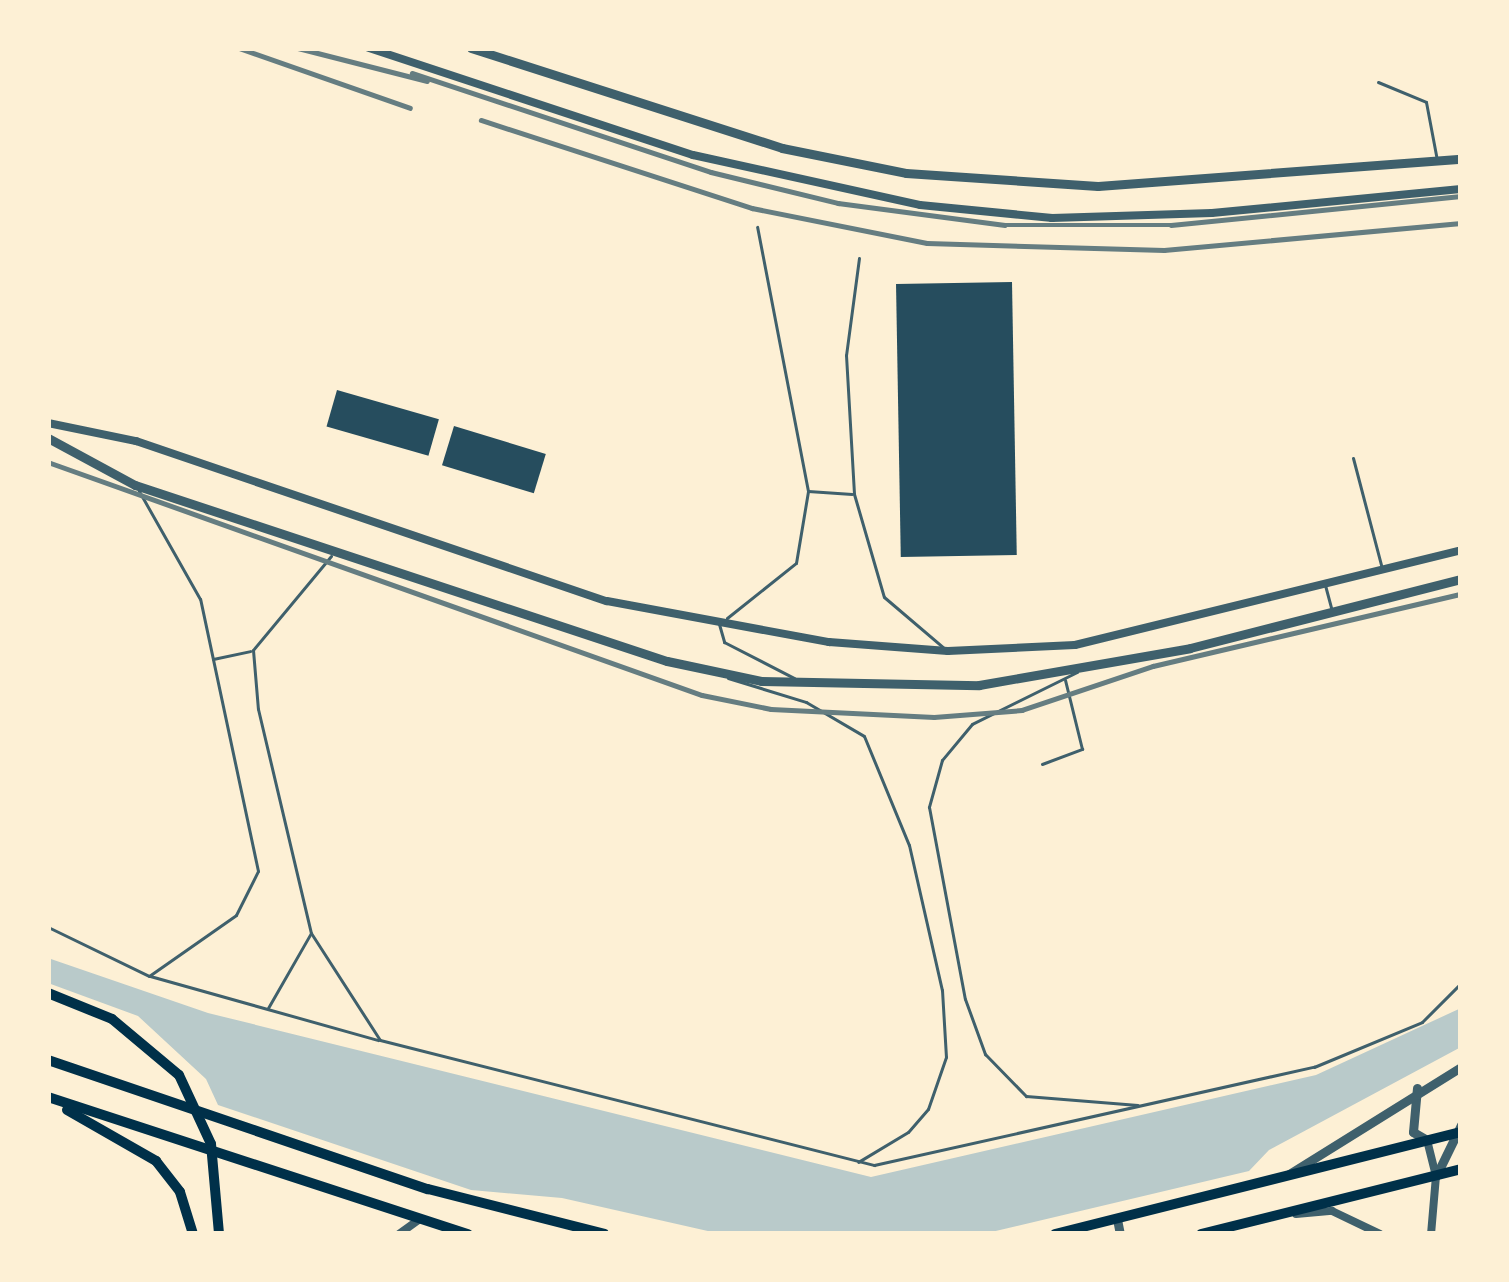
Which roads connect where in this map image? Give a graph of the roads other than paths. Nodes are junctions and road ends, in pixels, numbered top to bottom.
1 (369, 48) edge
2 (471, 48) edge
3 (1378, 82) dead end
4 (1461, 159) edge
5 (1437, 161) junction
6 (1461, 189) edge
7 (757, 227) dead end
8 (859, 258) dead end
9 (48, 423) edge
10 (48, 438) edge
11 (1353, 458) dead end
12 (135, 485) junction
13 (808, 491) junction
14 (854, 494) junction
15 (336, 550) junction
16 (1461, 550) edge
17 (1382, 570) junction
18 (1461, 579) edge
19 (1325, 584) junction
20 (1333, 616) junction
21 (719, 624) junction
22 (254, 650) junction
23 (948, 651) junction
24 (211, 659) junction
25 (1091, 665) junction
26 (704, 671) junction
27 (1064, 678) junction
28 (803, 682) junction
29 (1042, 764) dead end
30 (48, 927) edge
31 (311, 933) junction
32 (149, 976) junction
33 (1461, 983) edge
34 (48, 993) edge
35 (267, 1010) junction
36 (380, 1040) junction
37 (48, 1060) edge
38 (1461, 1066) edge
39 (1417, 1088) junction
40 (48, 1099) edge
41 (1146, 1106) junction
42 (1459, 1130) edge
43 (1427, 1140) junction
44 (855, 1165) junction
45 (1461, 1171) edge
46 (1436, 1176) junction
47 (1285, 1177) junction
48 (1276, 1216) junction
49 (536, 1218) junction
50 (1118, 1219) junction
51 (418, 1220) junction
52 (1220, 1232) edge
53 (193, 1234) edge
54 (219, 1234) edge
55 (399, 1234) edge
56 (468, 1234) edge
57 (532, 1234) edge
58 (604, 1234) edge
59 (1055, 1234) edge
60 (1120, 1234) edge
61 (1201, 1234) edge
62 (1380, 1234) edge
63 (1431, 1234) edge

1 - 6 street
2 - 5 street
3 - 5 lane
4 - 5 street
7 - 13 lane
8 - 14 lane
9 - 21 street
10 - 12 street
11 - 17 lane
12 - 15 street
12 - 24 lane
13 - 14 lane
13 - 21 lane
14 - 23 lane
15 - 22 lane
15 - 26 street
16 - 17 street
17 - 19 street
18 - 20 street
19 - 20 lane
19 - 23 street
20 - 25 street
21 - 23 street
21 - 28 lane
22 - 24 lane
22 - 31 lane
24 - 32 lane
25 - 27 lane
25 - 28 street
26 - 28 street
26 - 44 lane
27 - 29 lane
27 - 41 lane
30 - 32 lane
31 - 35 lane
31 - 36 lane
32 - 35 lane
33 - 41 lane
34 - 54 main road
35 - 36 lane
36 - 44 lane
37 - 49 main road
38 - 39 street
39 - 43 street
39 - 47 street
40 - 51 main road
40 - 53 main road
41 - 44 lane
42 - 43 main road
42 - 46 street
43 - 46 street
43 - 47 main road
45 - 46 main road
46 - 48 main road
46 - 63 street
47 - 50 main road
48 - 52 main road
48 - 62 street
49 - 57 main road
49 - 58 main road
50 - 59 main road
50 - 60 street
51 - 55 street
51 - 56 main road
52 - 61 main road

